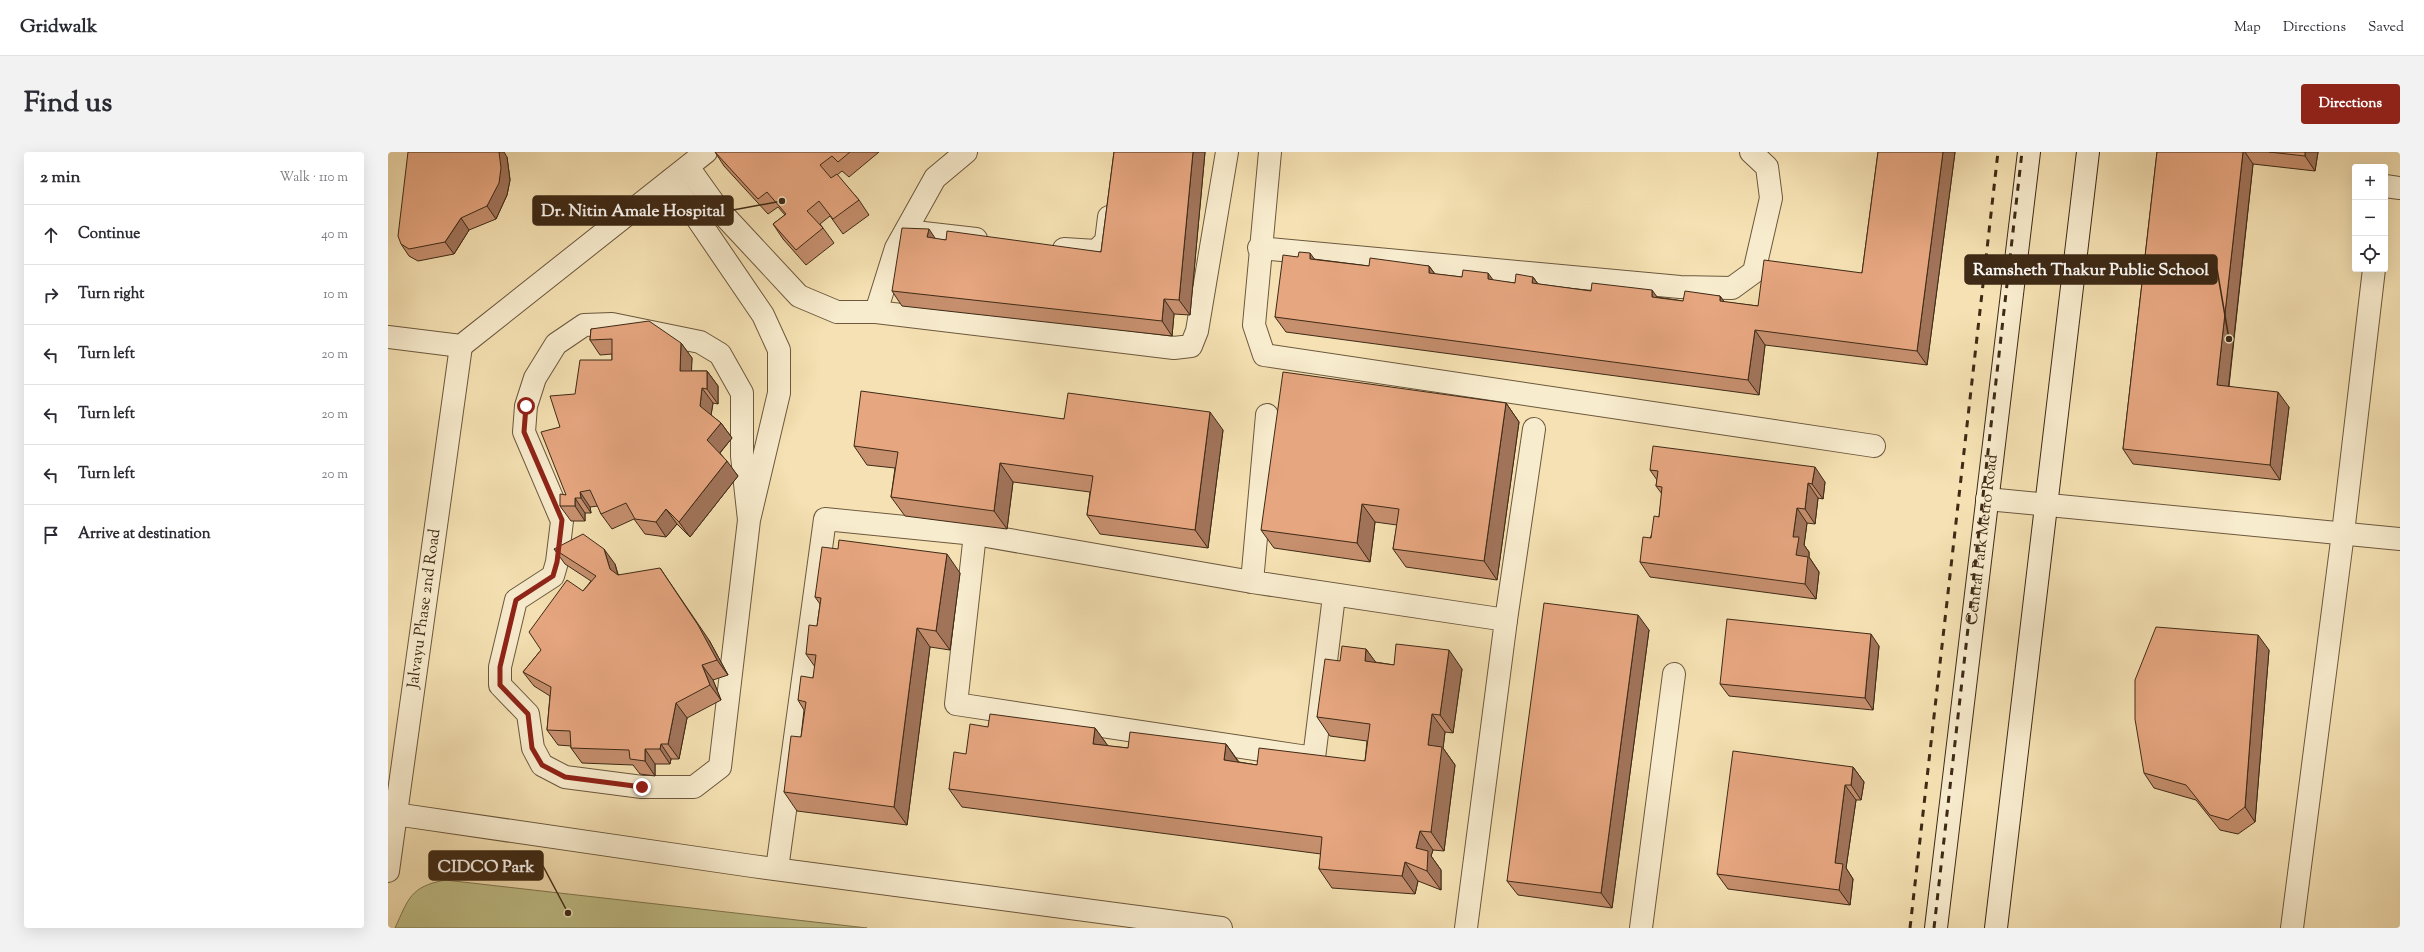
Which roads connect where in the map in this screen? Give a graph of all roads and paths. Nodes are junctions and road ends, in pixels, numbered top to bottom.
1 (706, 152) edge
2 (966, 152) edge
3 (1227, 152) edge
4 (1270, 152) edge
5 (1751, 152) edge
6 (2029, 152) edge
7 (2088, 152) edge
8 (688, 167) junction
9 (671, 180) junction
10 (2388, 186) edge
11 (2400, 188) edge
12 (1112, 196) edge
13 (906, 231) junction
14 (993, 241) edge
15 (1040, 246) edge
16 (1260, 248) junction
17 (2374, 272) edge
18 (876, 312) junction
19 (388, 336) edge
20 (461, 346) junction
21 (1267, 415) dead end
22 (1534, 429) dead end
23 (1874, 446) dead end
24 (1988, 499) junction
25 (2046, 504) junction
26 (749, 520) junction
27 (2343, 532) junction
28 (975, 534) junction
29 (2400, 539) edge
30 (1252, 582) junction
31 (1334, 596) junction
32 (1506, 620) junction
33 (1674, 674) dead end
34 (395, 814) junction
35 (777, 869) junction
36 (388, 871) edge
37 (1221, 928) edge
38 (1466, 928) edge
39 (1641, 928) edge
40 (1936, 928) edge
41 (1996, 928) edge
42 (2292, 928) edge

1 - 8 street
2 - 13 street
3 - 18 street
4 - 16 street
5 - 16 street
6 - 24 street, Central Park Metro Road
7 - 25 street
8 - 9 street
8 - 18 street
9 - 20 street
9 - 26 street
10 - 11 street
12 - 15 street
13 - 14 street
13 - 18 street
16 - 23 street
17 - 27 street
19 - 20 street
20 - 34 street, Jalvayu Phase 2nd Road
21 - 30 street
22 - 32 street
24 - 25 street
24 - 40 street, Central Park Metro Road
25 - 27 street
25 - 41 street
26 - 26 street
27 - 29 street
27 - 42 street
28 - 30 street
28 - 31 street
28 - 35 street
30 - 31 street
31 - 32 street
32 - 38 street
33 - 39 street
34 - 35 street
34 - 36 street, Jalvayu Phase 2nd Road
35 - 37 street

